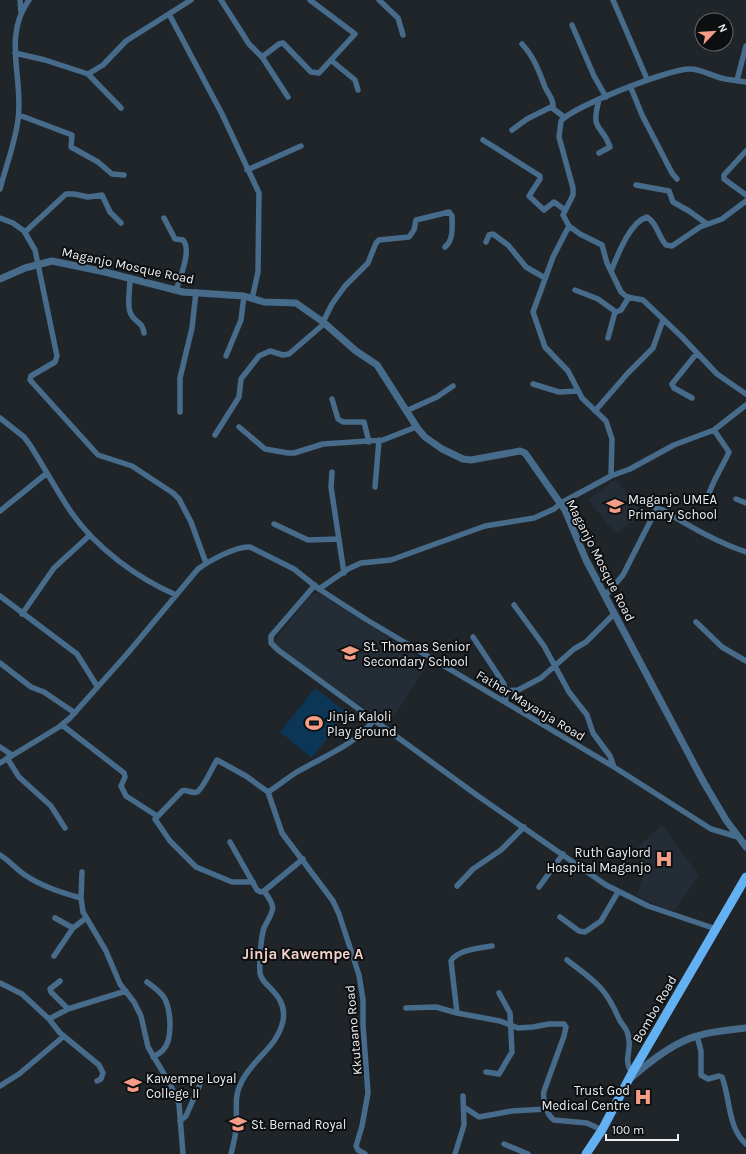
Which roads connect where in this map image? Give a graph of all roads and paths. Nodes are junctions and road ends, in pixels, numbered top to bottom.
1 (20, 0) edge
2 (29, 0) edge
3 (191, 0) edge
4 (221, 0) edge
5 (311, 0) edge
6 (379, 0) edge
7 (613, 0) edge
8 (21, 13) junction
9 (168, 14) junction
10 (572, 26) dead end
11 (403, 36) dead end
12 (522, 44) dead end
13 (746, 46) edge
14 (15, 53) junction
15 (262, 57) junction
16 (332, 61) junction
17 (88, 74) junction
18 (648, 80) junction
19 (737, 80) junction
20 (746, 82) edge
21 (631, 88) junction
22 (358, 90) dead end
23 (288, 97) dead end
24 (606, 97) junction
25 (600, 100) junction
26 (121, 108) dead end
27 (553, 108) junction
28 (19, 115) junction
29 (564, 117) junction
30 (512, 130) dead end
31 (483, 140) dead end
32 (301, 146) dead end
33 (746, 151) edge
34 (599, 153) dead end
35 (247, 170) junction
36 (124, 175) dead end
37 (677, 180) dead end
38 (636, 186) dead end
39 (0, 189) edge
40 (746, 195) edge
41 (746, 201) edge
42 (565, 210) junction
43 (0, 218) edge
44 (164, 218) dead end
45 (121, 224) dead end
46 (707, 224) junction
47 (569, 226) junction
48 (26, 232) junction
49 (486, 242) dead end
50 (445, 247) dead end
51 (38, 264) junction
52 (612, 269) junction
53 (545, 278) junction
54 (0, 279) edge
55 (130, 279) junction
56 (176, 290) junction
57 (575, 290) dead end
58 (196, 292) junction
59 (248, 297) junction
60 (629, 297) junction
61 (615, 312) junction
62 (663, 320) junction
63 (324, 323) junction
64 (144, 333) dead end
65 (608, 338) dead end
66 (697, 353) junction
67 (226, 356) dead end
68 (533, 384) dead end
69 (453, 386) dead end
70 (578, 391) junction
71 (746, 394) edge
72 (692, 398) dead end
73 (332, 399) dead end
74 (746, 405) edge
75 (406, 411) junction
76 (595, 411) junction
77 (180, 412) dead end
78 (0, 418) edge
79 (239, 427) dead end
80 (416, 427) junction
81 (714, 430) junction
82 (215, 435) dead end
83 (379, 440) junction
84 (369, 442) junction
85 (332, 472) dead end
86 (47, 473) junction
87 (611, 476) junction
88 (375, 487) dead end
89 (736, 499) dead end
90 (707, 500) dead end
91 (746, 503) edge
92 (561, 504) junction
93 (0, 511) edge
94 (274, 524) dead end
95 (90, 535) junction
96 (339, 539) junction
97 (746, 552) edge
98 (206, 563) junction
99 (344, 572) junction
100 (317, 587) junction
101 (176, 595) junction
102 (0, 596) edge
103 (605, 596) junction
104 (514, 605) dead end
105 (22, 614) junction
106 (614, 614) junction
107 (696, 622) dead end
108 (473, 637) dead end
109 (746, 661) edge
110 (0, 663) edge
111 (554, 666) junction
112 (97, 686) junction
113 (506, 691) junction
114 (506, 703) junction
115 (75, 713) junction
116 (374, 720) junction
117 (62, 725) junction
118 (0, 747) edge
119 (10, 757) junction
120 (0, 763) edge
121 (614, 767) junction
122 (268, 792) junction
123 (157, 816) junction
124 (524, 827) junction
125 (65, 828) dead end
126 (738, 837) junction
127 (230, 842) dead end
128 (746, 847) edge
129 (563, 854) junction
130 (0, 855) edge
131 (303, 859) junction
132 (82, 872) dead end
133 (746, 877) edge
134 (254, 882) junction
135 (457, 886) dead end
136 (540, 887) dead end
137 (264, 891) junction
138 (618, 892) junction
139 (81, 898) junction
140 (560, 917) dead end
141 (55, 918) dead end
142 (86, 918) junction
143 (73, 928) junction
144 (716, 929) junction
145 (492, 946) dead end
146 (54, 956) dead end
147 (567, 960) dead end
148 (60, 981) dead end
149 (147, 982) dead end
150 (0, 983) edge
151 (126, 991) junction
152 (499, 993) dead end
153 (406, 1008) dead end
154 (68, 1009) junction
155 (457, 1013) junction
156 (50, 1019) junction
157 (511, 1026) junction
158 (746, 1028) edge
159 (64, 1036) junction
160 (697, 1036) junction
161 (153, 1057) junction
162 (486, 1072) dead end
163 (631, 1076) junction
164 (97, 1081) dead end
165 (201, 1082) dead end
166 (0, 1086) edge
167 (463, 1096) dead end
168 (464, 1107) junction
169 (547, 1109) junction
170 (180, 1121) junction
171 (602, 1130) junction
172 (504, 1144) dead end
173 (746, 1144) edge
174 (356, 1152) edge
175 (183, 1154) edge
176 (231, 1154) edge
177 (365, 1154) edge
178 (455, 1154) edge
179 (528, 1154) edge
180 (586, 1154) edge

1 - 8 street
2 - 8 street
3 - 9 street
4 - 15 street
5 - 16 street
6 - 11 street
7 - 18 street
8 - 14 street
9 - 17 street
9 - 35 street
10 - 24 street
12 - 27 street
13 - 19 street
14 - 17 street
14 - 28 street
15 - 16 street
15 - 23 street
16 - 22 street
17 - 26 street
18 - 19 street
18 - 21 street
19 - 20 street
21 - 24 street
21 - 37 street
24 - 25 street
25 - 29 street
25 - 34 street
27 - 29 street
27 - 30 street
28 - 36 street
28 - 39 street
29 - 42 street
31 - 42 street
32 - 35 street
33 - 40 street
35 - 59 street
38 - 46 street
41 - 46 street
42 - 47 street
43 - 48 street
44 - 56 street
45 - 48 street
46 - 52 street
47 - 52 street
47 - 53 street
48 - 51 street
49 - 53 street
50 - 63 street
51 - 54 street, Maganjo Mosque Road
51 - 55 street, Maganjo Mosque Road
51 - 98 street
52 - 60 street
53 - 70 street
55 - 56 street, Maganjo Mosque Road
55 - 64 street
56 - 58 street, Maganjo Mosque Road
57 - 61 street
58 - 59 street, Maganjo Mosque Road
58 - 77 street
59 - 63 street, Maganjo Mosque Road
59 - 67 street
60 - 61 street
60 - 62 street
61 - 65 street
62 - 66 street
62 - 76 street
63 - 75 street, Maganjo Mosque Road
63 - 82 street
66 - 71 street
66 - 72 street
68 - 70 street
69 - 75 street
70 - 76 street
73 - 84 street
74 - 81 street
75 - 80 street, Maganjo Mosque Road
76 - 87 street
78 - 86 street
79 - 84 street
80 - 83 street
80 - 92 street, Maganjo Mosque Road
81 - 87 street
81 - 90 street
83 - 84 street
83 - 88 street
85 - 96 street
86 - 93 street
86 - 95 street
87 - 92 street
89 - 91 street
92 - 99 street
92 - 103 street, Maganjo Mosque Road
94 - 96 street
95 - 101 street
95 - 105 street
96 - 99 street
97 - 103 street
98 - 100 street, Father Mayanja Road
98 - 101 street, Father Mayanja Road
99 - 100 street
100 - 114 street, Father Mayanja Road
100 - 116 street
101 - 112 street, Father Mayanja Road
102 - 105 street
103 - 106 street, Maganjo Mosque Road
104 - 111 street
105 - 112 street
106 - 111 street
106 - 126 street, Maganjo Mosque Road
107 - 109 street
108 - 113 street
110 - 115 street
111 - 113 street
111 - 121 street
112 - 115 street, Father Mayanja Road
113 - 114 street
114 - 121 street, Father Mayanja Road
115 - 117 street, Father Mayanja Road
116 - 122 street
116 - 124 street
117 - 119 street, Father Mayanja Road
117 - 123 street
118 - 119 street
119 - 120 street, Father Mayanja Road
119 - 125 street
121 - 126 street, Father Mayanja Road
122 - 123 street
122 - 131 street, Kkutaano Road
123 - 134 street
124 - 129 street
124 - 135 street
126 - 128 street, Maganjo Mosque Road
127 - 134 street
129 - 136 street
129 - 138 street
130 - 139 street
131 - 137 street
131 - 174 street, Kkutaano Road
132 - 139 street
133 - 144 main road, Bombo Road
134 - 137 street
137 - 176 street
138 - 140 street
138 - 144 street
139 - 142 street
141 - 143 street
142 - 143 street
142 - 151 street
143 - 146 street
144 - 163 main road, Bombo Road
145 - 155 street
147 - 163 street
148 - 154 street
149 - 161 street
150 - 156 street
151 - 154 street
151 - 161 street
152 - 157 street
153 - 155 street
154 - 156 street
155 - 157 street
156 - 159 street
157 - 162 street
157 - 169 street
158 - 160 street
159 - 164 street
159 - 166 street
160 - 163 street
160 - 173 street
161 - 170 street
163 - 171 main road, Bombo Road
165 - 170 street
167 - 168 street
168 - 169 street
168 - 178 street
169 - 171 street
170 - 175 street
171 - 180 main road, Bombo Road
172 - 179 street
174 - 177 street, Kkutaano Road

